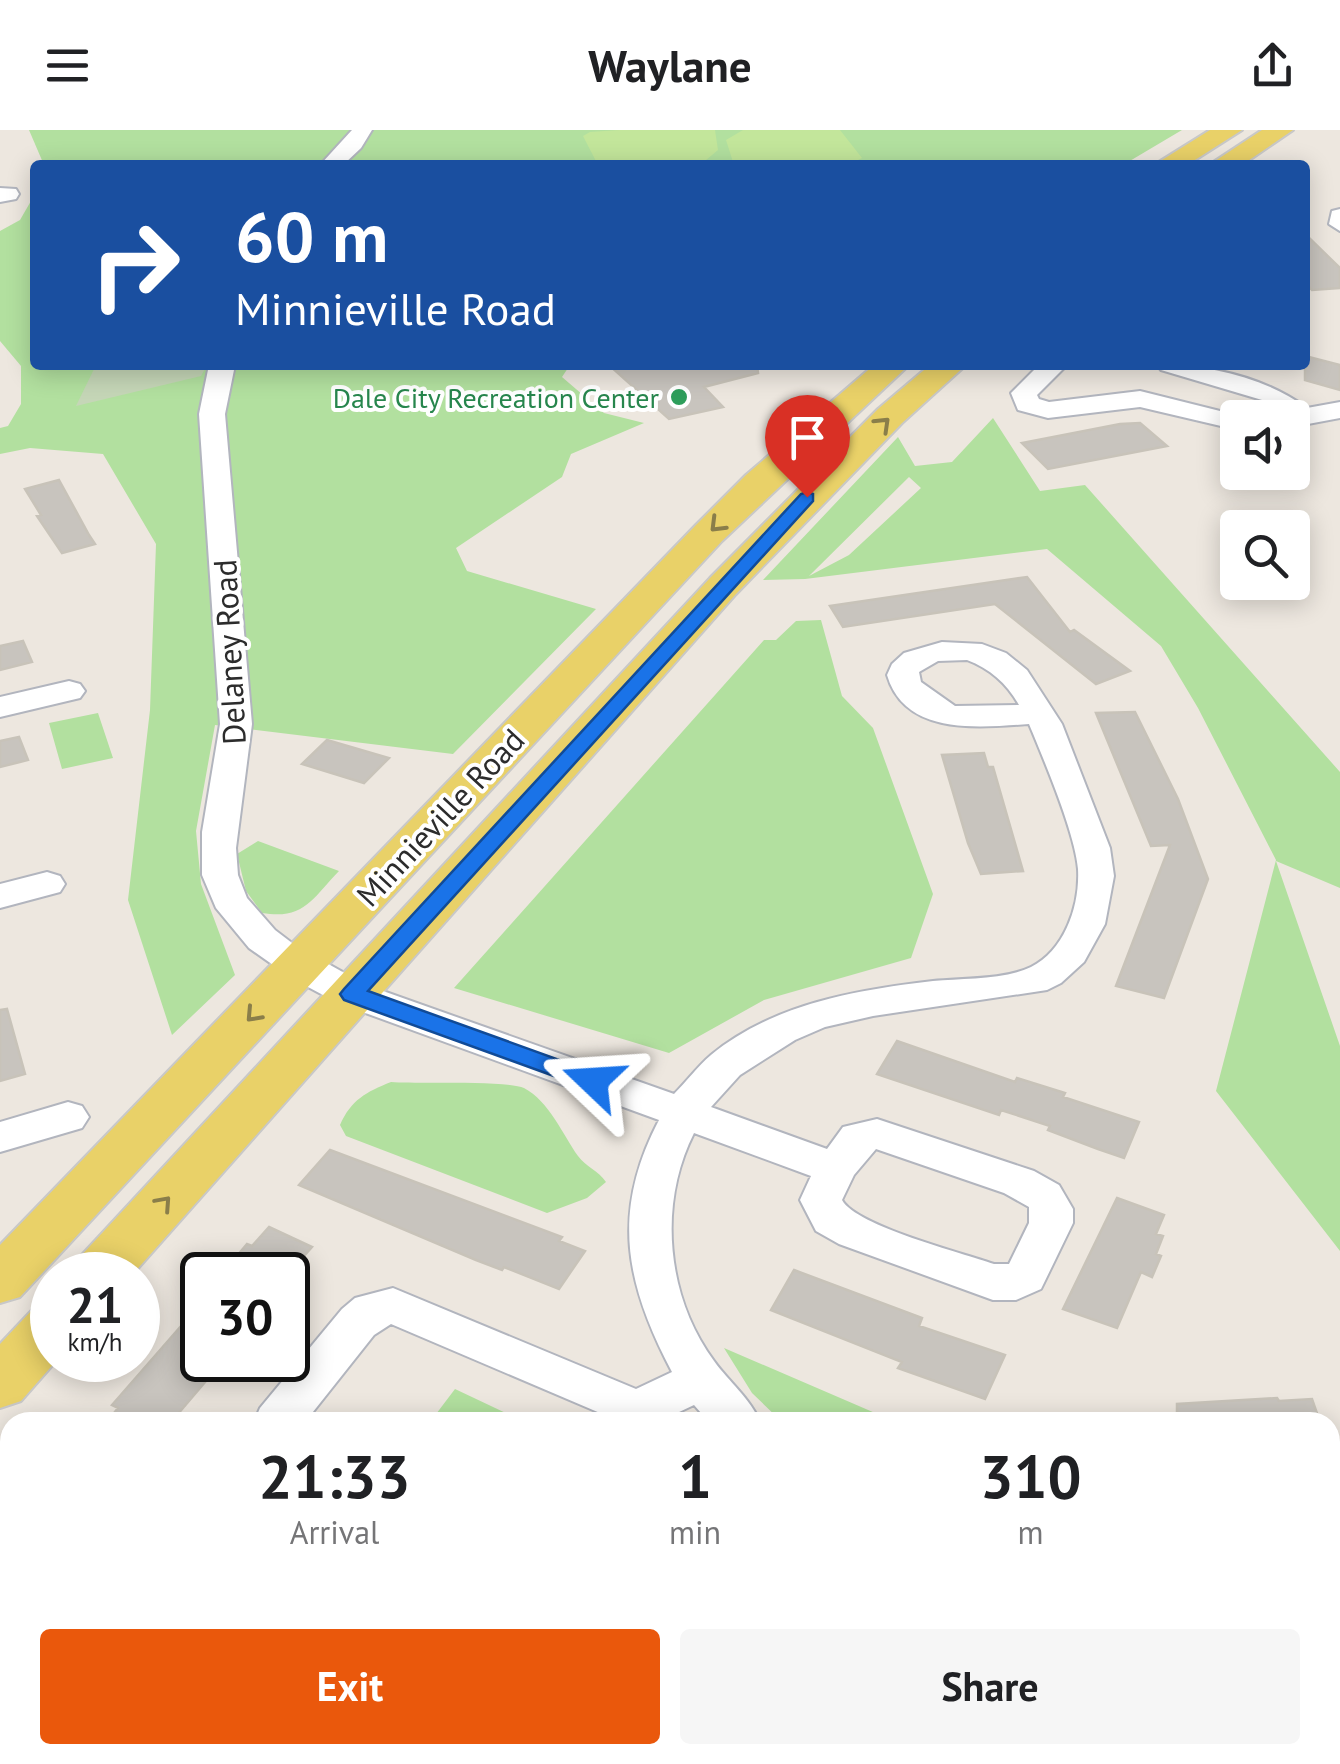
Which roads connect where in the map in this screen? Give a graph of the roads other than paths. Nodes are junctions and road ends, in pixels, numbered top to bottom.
1 (362, 130) edge
2 (1228, 130) edge
3 (1280, 130) edge
4 (336, 160) edge
5 (1177, 160) edge
6 (1231, 160) edge
7 (1340, 216) edge
8 (1340, 224) edge
9 (220, 370) edge
10 (887, 370) edge
11 (944, 370) edge
12 (1048, 370) edge
13 (1187, 370) edge
14 (1278, 400) edge
15 (1340, 410) edge
16 (1310, 416) edge
17 (1220, 418) edge
18 (68, 691) dead end
19 (0, 706) edge
20 (1040, 713) dead end
21 (46, 884) dead end
22 (0, 896) edge
23 (299, 966) junction
24 (352, 994) junction
25 (684, 1114) junction
26 (68, 1117) dead end
27 (0, 1137) edge
28 (836, 1168) junction
29 (119, 1252) edge
30 (0, 1281) edge
31 (30, 1351) edge
32 (699, 1380) junction
33 (0, 1384) edge
34 (286, 1412) edge
35 (628, 1412) edge
36 (643, 1412) edge
37 (727, 1412) edge

1 - 4 street
2 - 5 main road
3 - 6 main road
7 - 8 street
9 - 23 street, Delaney Road
10 -> 23 main road, Minnieville Road
24 -> 11 main road, Minnieville Road
12 - 17 street
13 - 14 street
15 - 16 street
18 - 19 street
20 - 25 street
21 - 22 street
23 - 24 street, Delaney Road
23 -> 30 main road, Minnieville Road
24 - 25 street, Delaney Road
29 -> 24 main road, Minnieville Road
25 - 28 street, Delaney Road
25 - 32 street
26 - 27 street
28 - 28 street
31 - 33 main road
32 - 36 street
32 - 37 street
34 - 35 street

